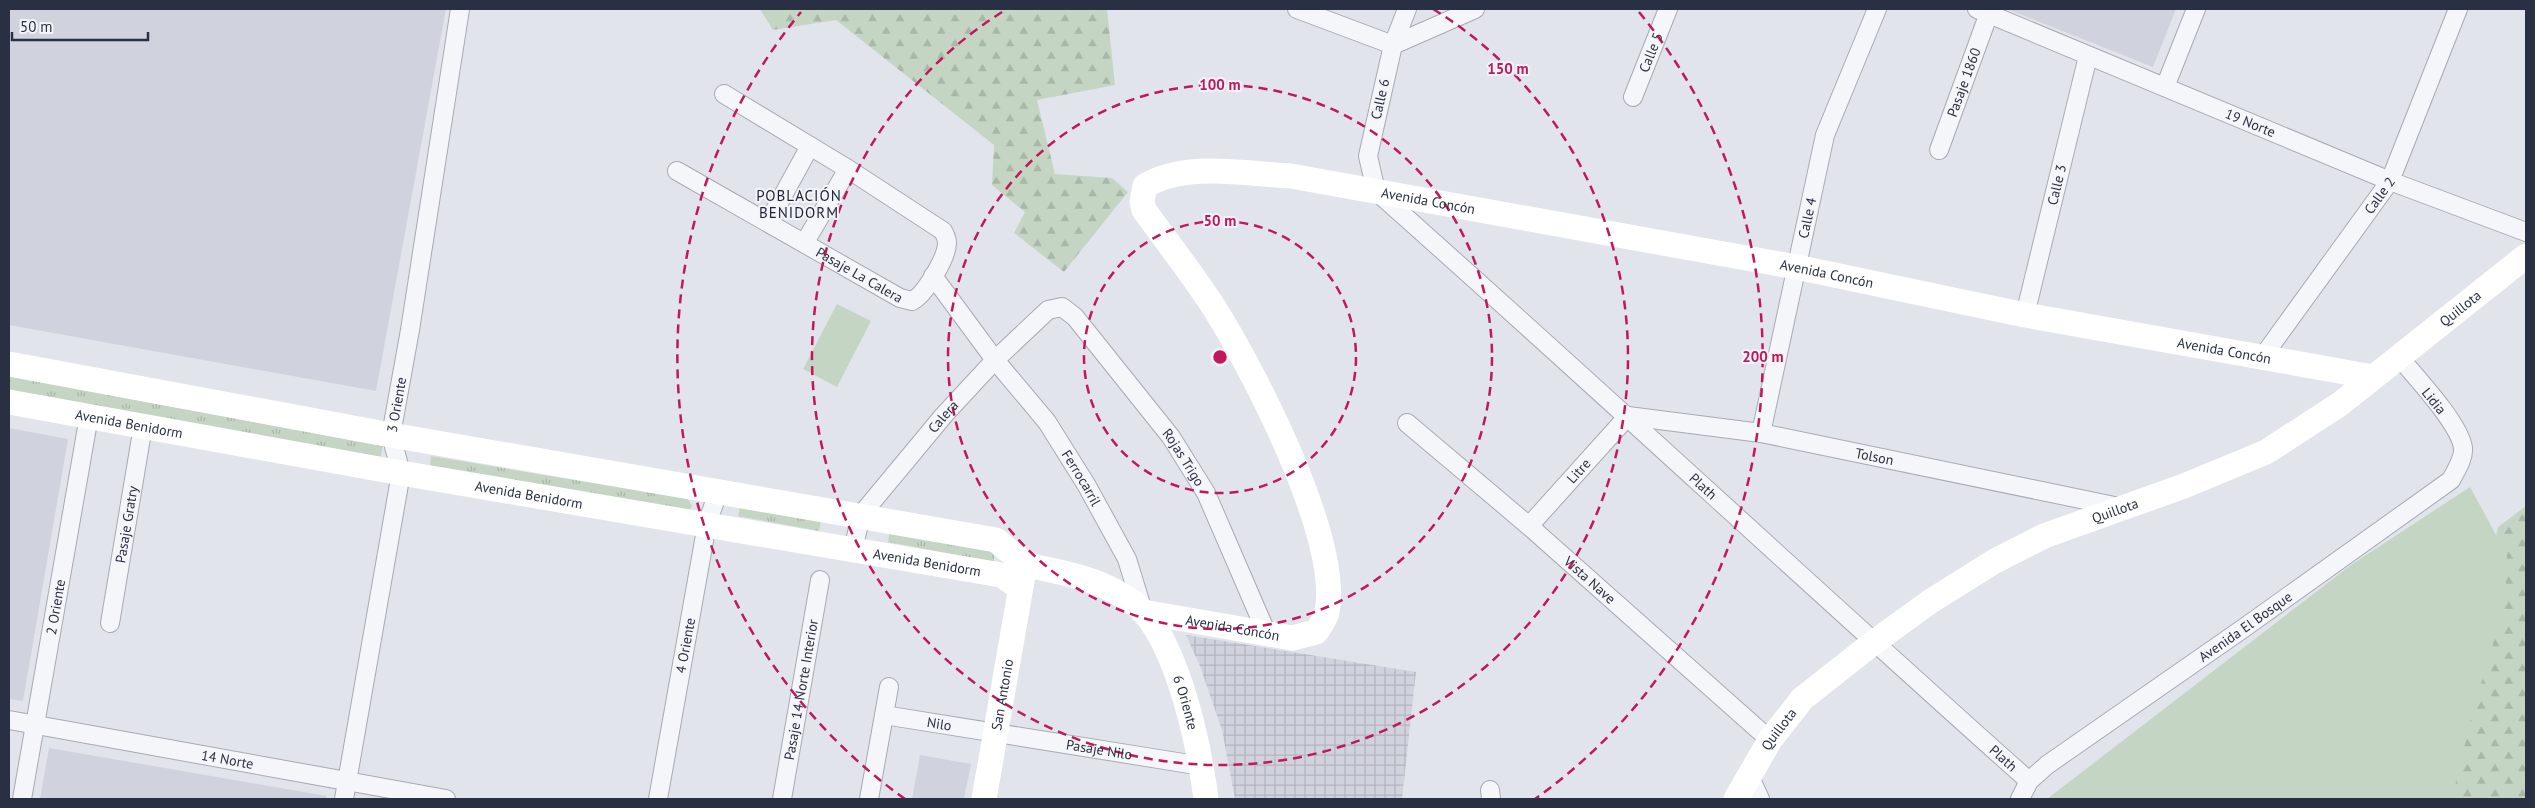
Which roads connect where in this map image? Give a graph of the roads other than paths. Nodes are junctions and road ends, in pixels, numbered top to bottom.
1 (460, 9) edge
2 (1298, 9) edge
3 (1407, 9) edge
4 (1476, 9) edge
5 (1668, 9) edge
6 (1877, 9) edge
7 (2196, 9) edge
8 (2458, 9) edge
9 (1983, 11) edge
10 (1393, 45) junction
11 (2088, 56) junction
12 (2165, 87) junction
13 (724, 94) dead end
14 (1633, 98) dead end
15 (810, 146) junction
16 (1938, 150) dead end
17 (848, 168) junction
18 (678, 171) dead end
19 (2390, 181) junction
20 (1376, 190) junction
21 (769, 221) junction
22 (2526, 232) edge
23 (805, 242) junction
24 (2526, 256) edge
25 (1796, 267) junction
26 (933, 276) junction
27 (1062, 306) joint
28 (2025, 315) junction
29 (2399, 357) junction
30 (2261, 359) junction
31 (995, 360) junction
32 (9, 364) edge
33 (2374, 377) junction
34 (9, 402) edge
35 (90, 416) junction
36 (1628, 416) junction
37 (1407, 423) dead end
38 (142, 426) junction
39 (1761, 433) junction
40 (391, 435) junction
41 (2463, 448) joint
42 (401, 474) junction
43 (718, 492) junction
44 (2119, 507) junction
45 (860, 515) junction
46 (707, 524) junction
47 (1529, 526) junction
48 (853, 550) junction
49 (1025, 564) junction
50 (820, 580) dead end
51 (1020, 588) junction
52 (1143, 612) junction
53 (110, 623) dead end
54 (1267, 634) junction
55 (1873, 642) junction
56 (889, 687) dead end
57 (884, 715) junction
58 (9, 720) edge
59 (35, 725) junction
60 (996, 733) junction
61 (1770, 740) junction
62 (1202, 766) junction
63 (1749, 775) junction
64 (347, 782) junction
65 (2029, 782) junction
66 (22, 799) edge
67 (344, 799) edge
68 (446, 799) edge
69 (658, 799) edge
70 (782, 799) edge
71 (869, 799) edge
72 (984, 799) edge
73 (1206, 799) edge
74 (1736, 799) edge
75 (1760, 799) edge
76 (2020, 799) edge

1 - 40 street, 3 Oriente
2 - 10 street
3 - 10 street, Calle 6
4 - 10 street
5 - 14 street, Calle 5
6 - 25 street, Calle 4
7 - 12 street
8 - 19 street, Calle 2
9 - 11 street, 19 Norte
9 - 16 street, Pasaje 1860
10 - 20 street, Calle 6
11 - 12 street, 19 Norte
11 - 28 street, Calle 3
12 - 19 street, 19 Norte
13 - 15 street, Pasaje La Calera
15 - 17 street, Pasaje La Calera
15 - 21 street
17 - 23 street, Pasaje La Calera
17 - 26 street, Pasaje La Calera
18 - 21 street, Pasaje La Calera
19 - 22 street, 19 Norte
19 - 30 street, Calle 2
20 - 25 main road, Avenida Concón
20 - 36 street, Plath
20 - 54 main road, Avenida Concón
21 - 23 street, Pasaje La Calera
23 - 26 street, Pasaje La Calera
24 - 29 main road, Quillota
25 - 28 main road, Avenida Concón
25 - 39 street, Calle 4
26 - 31 street
27 - 31 street, Calera
27 - 54 street, Rojas Trigo
28 - 30 main road, Avenida Concón
29 - 33 main road, Quillota
29 - 41 street, Lidia
30 - 33 main road, Avenida Concón
31 - 45 street, Calera
31 - 52 street, Ferrocarril
32 - 40 main road
33 - 44 main road, Quillota
34 - 35 main road, Avenida Benidorm
35 - 38 main road, Avenida Benidorm
35 - 59 street, 2 Oriente
36 - 39 street, Tolson
36 - 47 street, Litre
36 - 55 street, Plath
37 - 47 street, Vista Nave
38 - 42 main road, Avenida Benidorm
38 - 53 street, Pasaje Gratry
39 - 44 street, Tolson
40 - 42 street, 3 Oriente
40 - 43 main road
41 - 65 street, Avenida El Bosque
42 - 46 main road, Avenida Benidorm
42 - 64 street, 3 Oriente
43 - 45 main road
43 - 46 street, 4 Oriente
44 - 55 main road, Quillota
45 - 48 street, Calera
45 - 49 main road
46 - 48 main road, Avenida Benidorm
46 - 69 street, 4 Oriente
47 - 61 street, Vista Nave
48 - 51 main road, Avenida Benidorm
49 - 51 main road
49 - 52 main road
50 - 70 street, Pasaje 14 Norte Interior
51 - 60 main road, San Antonio
52 - 54 main road, Avenida Concón
52 - 62 main road, 6 Oriente
55 - 61 main road, Quillota
55 - 65 street, Plath
56 - 57 street
57 - 60 street, Nilo
57 - 71 street
58 - 59 street, 14 Norte
59 - 64 street, 14 Norte
59 - 66 street, 2 Oriente
60 - 62 street, Pasaje Nilo
60 - 72 main road, San Antonio
61 - 63 main road, Quillota
62 - 73 main road, 6 Oriente
63 - 74 main road, Quillota
63 - 75 street
64 - 67 street, 3 Oriente
64 - 68 street, 14 Norte
65 - 76 street, Avenida El Bosque

